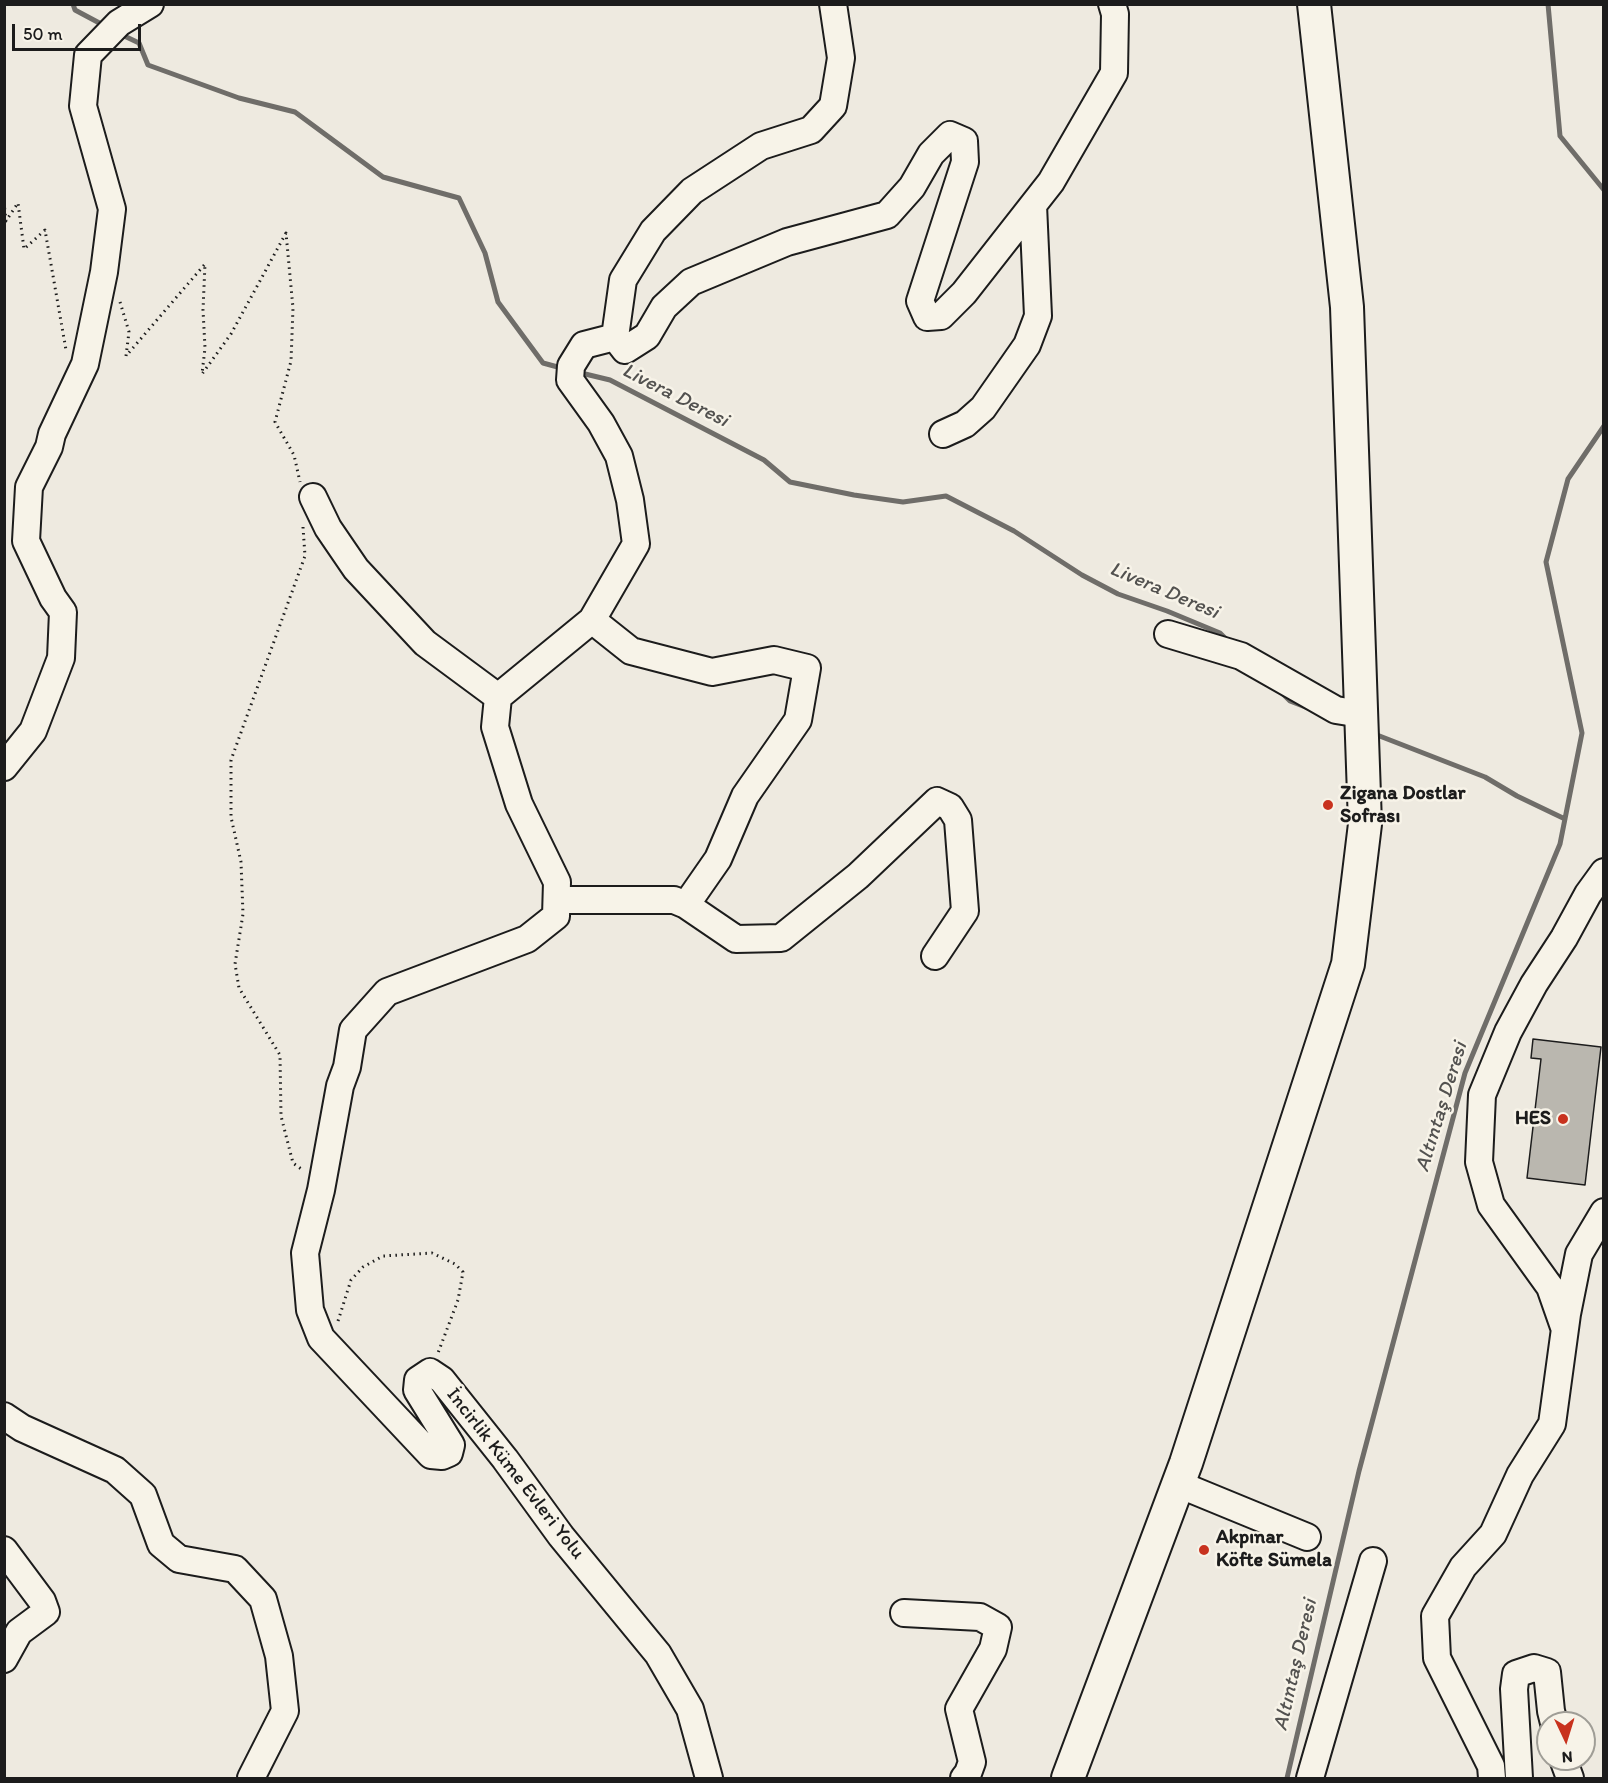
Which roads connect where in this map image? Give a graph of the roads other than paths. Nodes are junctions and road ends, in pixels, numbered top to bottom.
1 (150, 4) edge
2 (833, 4) edge
3 (1112, 4) edge
4 (1314, 4) edge
5 (1033, 205) junction
6 (615, 337) junction
7 (943, 434) dead end
8 (307, 494) road end
9 (592, 620) junction
10 (1168, 634) dead end
11 (498, 697) junction
12 (1361, 714) junction
13 (4, 767) edge
14 (1604, 872) edge
15 (556, 900) junction
16 (686, 905) junction
17 (935, 956) dead end
18 (1604, 1212) edge
19 (1565, 1330) junction
20 (4, 1416) edge
21 (1178, 1485) junction
22 (1307, 1536) dead end
23 (4, 1550) edge
24 (1373, 1561) dead end
25 (904, 1613) dead end
26 (4, 1659) edge
27 (1551, 1711) edge
28 (252, 1779) edge
29 (709, 1779) edge
30 (964, 1779) edge
31 (1068, 1779) edge
32 (1310, 1779) edge
33 (1492, 1779) edge
34 (1519, 1779) edge

1 - 13 street
2 - 6 street
3 - 5 street
4 - 12 main road
5 - 6 street
5 - 7 street
6 - 9 street
8 - 11 street
9 - 11 street
9 - 16 street
10 - 12 street
11 - 15 street
12 - 21 main road
14 - 19 street
15 - 16 street
15 - 29 street, İncirlik Küme Evleri Yolu
16 - 17 street
18 - 19 street
19 - 33 street
20 - 28 street
21 - 22 street
21 - 31 main road
23 - 26 street
24 - 32 street
25 - 30 street
27 - 34 street

